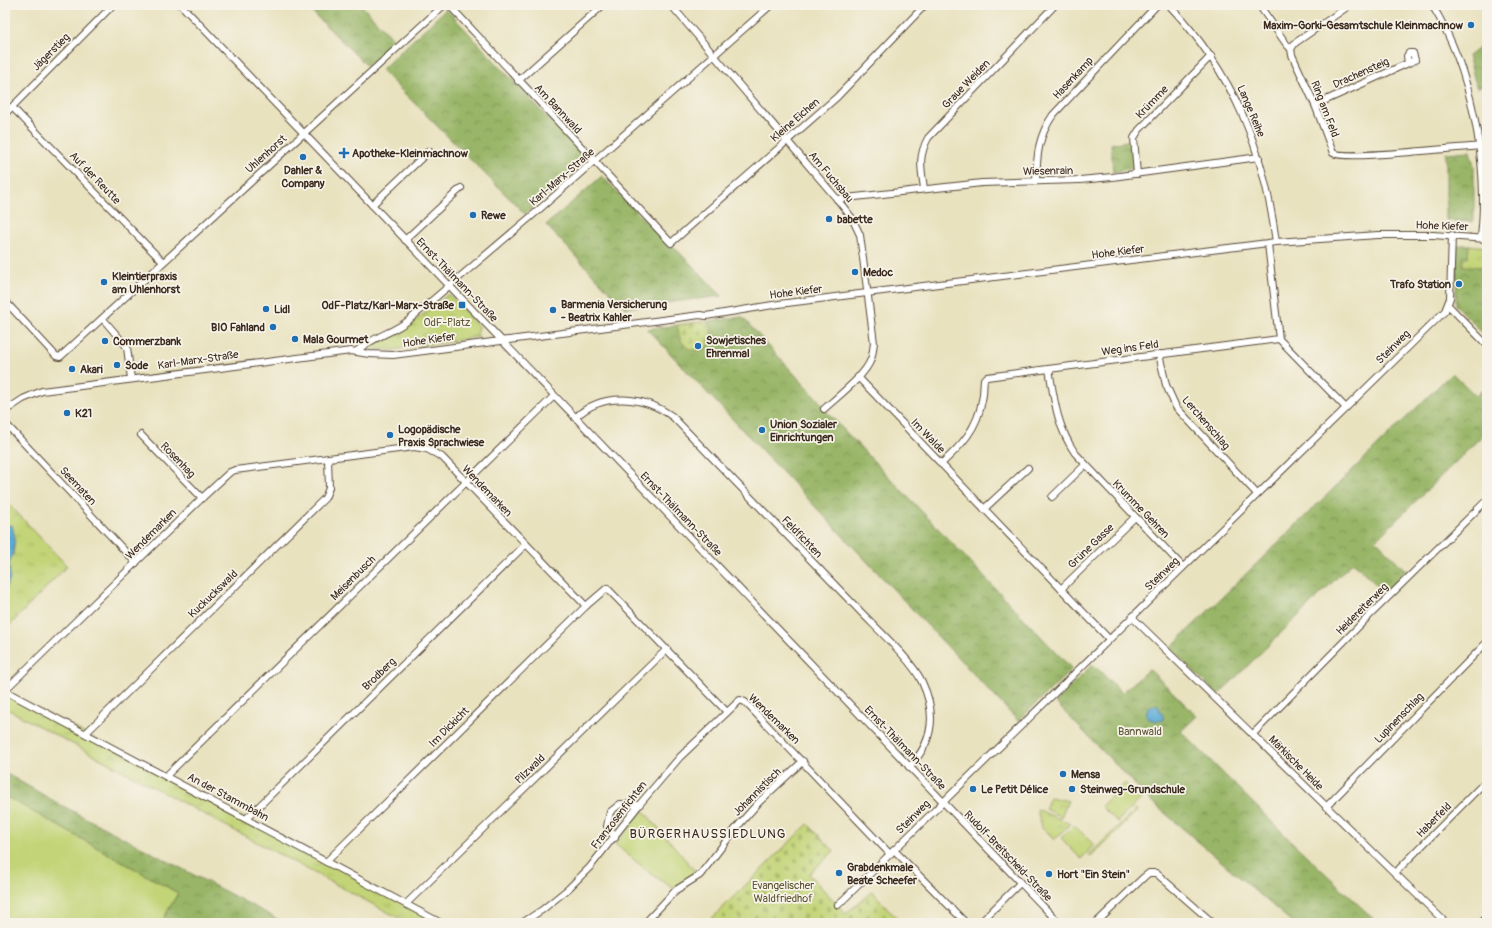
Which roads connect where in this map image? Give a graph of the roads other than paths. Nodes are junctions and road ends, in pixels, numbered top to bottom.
1 (113, 5) edge
2 (181, 5) edge
3 (444, 5) edge
4 (449, 5) edge
5 (603, 5) edge
6 (671, 5) edge
7 (771, 5) edge
8 (925, 5) edge
9 (1055, 5) edge
10 (1157, 5) edge
11 (1169, 5) edge
12 (1258, 5) edge
13 (1350, 5) edge
14 (1432, 5) edge
15 (1291, 49) junction
16 (715, 55) junction
17 (1211, 56) junction
18 (1415, 60) dead end
19 (518, 81) junction
20 (1315, 105) junction
21 (12, 107) junction
22 (5, 114) edge
23 (304, 134) junction
24 (787, 141) junction
25 (1487, 146) edge
26 (1479, 147) junction
27 (429, 151) dead end
28 (1259, 157) junction
29 (594, 162) junction
30 (1137, 174) junction
31 (1036, 181) junction
32 (461, 188) dead end
33 (924, 188) junction
34 (838, 199) junction
35 (372, 206) junction
36 (1452, 236) junction
37 (1484, 238) edge
38 (405, 240) junction
39 (1276, 242) junction
40 (670, 243) joint
41 (1268, 244) junction
42 (163, 262) junction
43 (449, 286) junction
44 (868, 293) junction
45 (5, 301) edge
46 (1448, 305) junction
47 (103, 319) junction
48 (1279, 339) junction
49 (500, 340) junction
50 (1487, 345) edge
51 (354, 351) junction
52 (1159, 354) junction
53 (1049, 368) junction
54 (858, 377) junction
55 (131, 379) junction
56 (554, 396) junction
57 (1346, 408) junction
58 (824, 409) dead end
59 (5, 411) edge
60 (576, 418) junction
61 (5, 423) edge
62 (140, 434) dead end
63 (328, 459) junction
64 (942, 464) junction
65 (1085, 464) junction
66 (1028, 468) dead end
67 (465, 482) junction
68 (1257, 494) junction
69 (1052, 497) dead end
70 (202, 498) junction
71 (1487, 500) edge
72 (984, 509) junction
73 (1135, 517) junction
74 (526, 544) junction
75 (136, 563) junction
76 (1183, 567) junction
77 (1061, 589) junction
78 (586, 606) junction
79 (1132, 616) junction
80 (1109, 639) junction
81 (1487, 642) edge
82 (667, 649) junction
83 (5, 690) edge
84 (727, 712) junction
85 (86, 733) junction
86 (1253, 734) junction
87 (803, 761) junction
88 (909, 767) junction
89 (166, 776) junction
90 (1487, 780) edge
91 (942, 802) junction
92 (639, 805) junction
93 (1326, 807) junction
94 (247, 818) junction
95 (615, 838) junction
96 (892, 852) junction
97 (326, 862) junction
98 (1395, 873) junction
99 (1020, 884) junction
100 (406, 904) junction
101 (838, 905) dead end
102 (1487, 917) edge
103 (441, 923) edge
104 (522, 923) edge
105 (645, 923) edge
106 (966, 923) edge
107 (980, 923) edge
108 (1059, 923) edge
109 (1096, 923) edge
110 (1213, 923) edge
111 (1446, 923) edge
112 (1481, 923) edge

1 - 21 street, Jägerstieg
2 - 23 street, Ernst-Thälmann-Straße
3 - 23 street, Uhlenhorst
4 - 19 street, Am Bannwald
5 - 19 street
6 - 16 street, Am Fuchsbau
7 - 16 street, Karl-Marx-Straße
8 - 24 street, Kleine Eichen
9 - 33 street, Graue Weiden
10 - 31 street, Hasenkamp
11 - 17 street, Lange Reihe
12 - 15 street, Ring am Feld
13 - 15 street
14 - 26 street
15 - 20 street, Ring am Feld
16 - 24 street, Am Fuchsbau
16 - 29 street, Karl-Marx-Straße
17 - 28 street, Lange Reihe
17 - 30 street, Krümme
18 - 20 street, Drachensteig
19 - 29 street, Am Bannwald
20 - 26 street, Ring am Feld
21 - 22 street, Jägerstieg
21 - 42 street, Auf der Reutte
23 - 35 street, Ernst-Thälmann-Straße
23 - 42 street, Uhlenhorst
24 - 34 street, Am Fuchsbau
24 - 40 street, Kleine Eichen
25 - 26 street
26 - 37 street
27 - 35 street
28 - 30 street, Wiesenrain
28 - 39 street, Lange Reihe
29 - 40 street, Am Bannwald
29 - 43 street, Karl-Marx-Straße
30 - 31 street, Wiesenrain
31 - 33 street, Wiesenrain
32 - 38 street, Ernst-Thälmann-Straße
33 - 34 street, Wiesenrain
34 - 44 street, Am Fuchsbau
35 - 38 street, Ernst-Thälmann-Straße
36 - 37 street, Hohe Kiefer
36 - 39 street, Hohe Kiefer
36 - 46 street
38 - 43 street, Ernst-Thälmann-Straße
39 - 41 street, Hohe Kiefer
41 - 44 street, Hohe Kiefer
41 - 48 street
42 - 47 street, Uhlenhorst
43 - 49 street, Ernst-Thälmann-Straße
43 - 51 street, Karl-Marx-Straße
44 - 49 street, Hohe Kiefer
44 - 54 street, Am Fuchsbau
45 - 47 street, Uhlenhorst
46 - 50 street
46 - 57 street, Steinweg
47 - 55 street
48 - 52 street, Weg ins Feld
48 - 57 street
49 - 51 street, Hohe Kiefer
49 - 56 street, Ernst-Thälmann-Straße
51 - 55 street, Karl-Marx-Straße
52 - 53 street, Weg ins Feld
52 - 68 street, Lerchenschlag
53 - 64 street, Weg ins Feld
53 - 65 street, Krumme Gehren
54 - 58 street, Am Fuchsbau
54 - 64 street, Im Walde
55 - 59 street, Karl-Marx-Straße
56 - 60 street, Ernst-Thälmann-Straße
56 - 67 street, Meisenbusch
57 - 68 street, Steinweg
60 - 88 street, Ernst-Thälmann-Straße
60 - 88 street, Feldfichten
61 - 75 street, Seematen
62 - 70 street, Rosenhag
63 - 67 street, Wendemarken
63 - 70 street, Wendemarken
63 - 85 street, Kuckuckswald
64 - 72 street, Im Walde
65 - 69 street
65 - 73 street, Krumme Gehren
66 - 72 street
67 - 74 street, Wendemarken
67 - 89 street, Meisenbusch
68 - 76 street, Steinweg
70 - 75 street, Wendemarken
71 - 86 street, Heidereiterweg
72 - 77 street, Im Walde
73 - 76 street, Krumme Gehren
73 - 77 street, Grüne Gasse
74 - 78 street, Wendemarken
74 - 94 street, Brodberg
75 - 83 street, Wendemarken
76 - 79 street, Steinweg
77 - 80 street, Im Walde
78 - 82 street
78 - 97 street, Im Dickicht
79 - 80 street, Steinweg
79 - 86 street, Märkische Heide
80 - 91 street, Steinweg
81 - 93 street, Lupinenschlag
82 - 84 street
82 - 100 street, Pilzwald
83 - 85 street, An der Stammbahn
84 - 87 street, Wendemarken
84 - 92 street, Franzosenfichten
85 - 89 street, An der Stammbahn
86 - 93 street, Märkische Heide
87 - 96 street, Wendemarken
87 - 105 street, Johannistisch
88 - 91 street, Ernst-Thälmann-Straße
89 - 94 street, An der Stammbahn
90 - 98 street, Haberfeld
91 - 96 street, Steinweg
91 - 99 street, Rudolf-Breitscheid-Straße
92 - 95 street, Franzosenfichten
92 - 95 street
93 - 98 street, Märkische Heide
94 - 97 street, An der Stammbahn
95 - 104 street, Franzosenfichten
96 - 101 street, Steinweg
96 - 106 street, Wendemarken
97 - 100 street, An der Stammbahn
98 - 111 street, Märkische Heide
99 - 107 street
99 - 108 street, Rudolf-Breitscheid-Straße
100 - 103 street, An der Stammbahn
102 - 112 street
109 - 110 street

